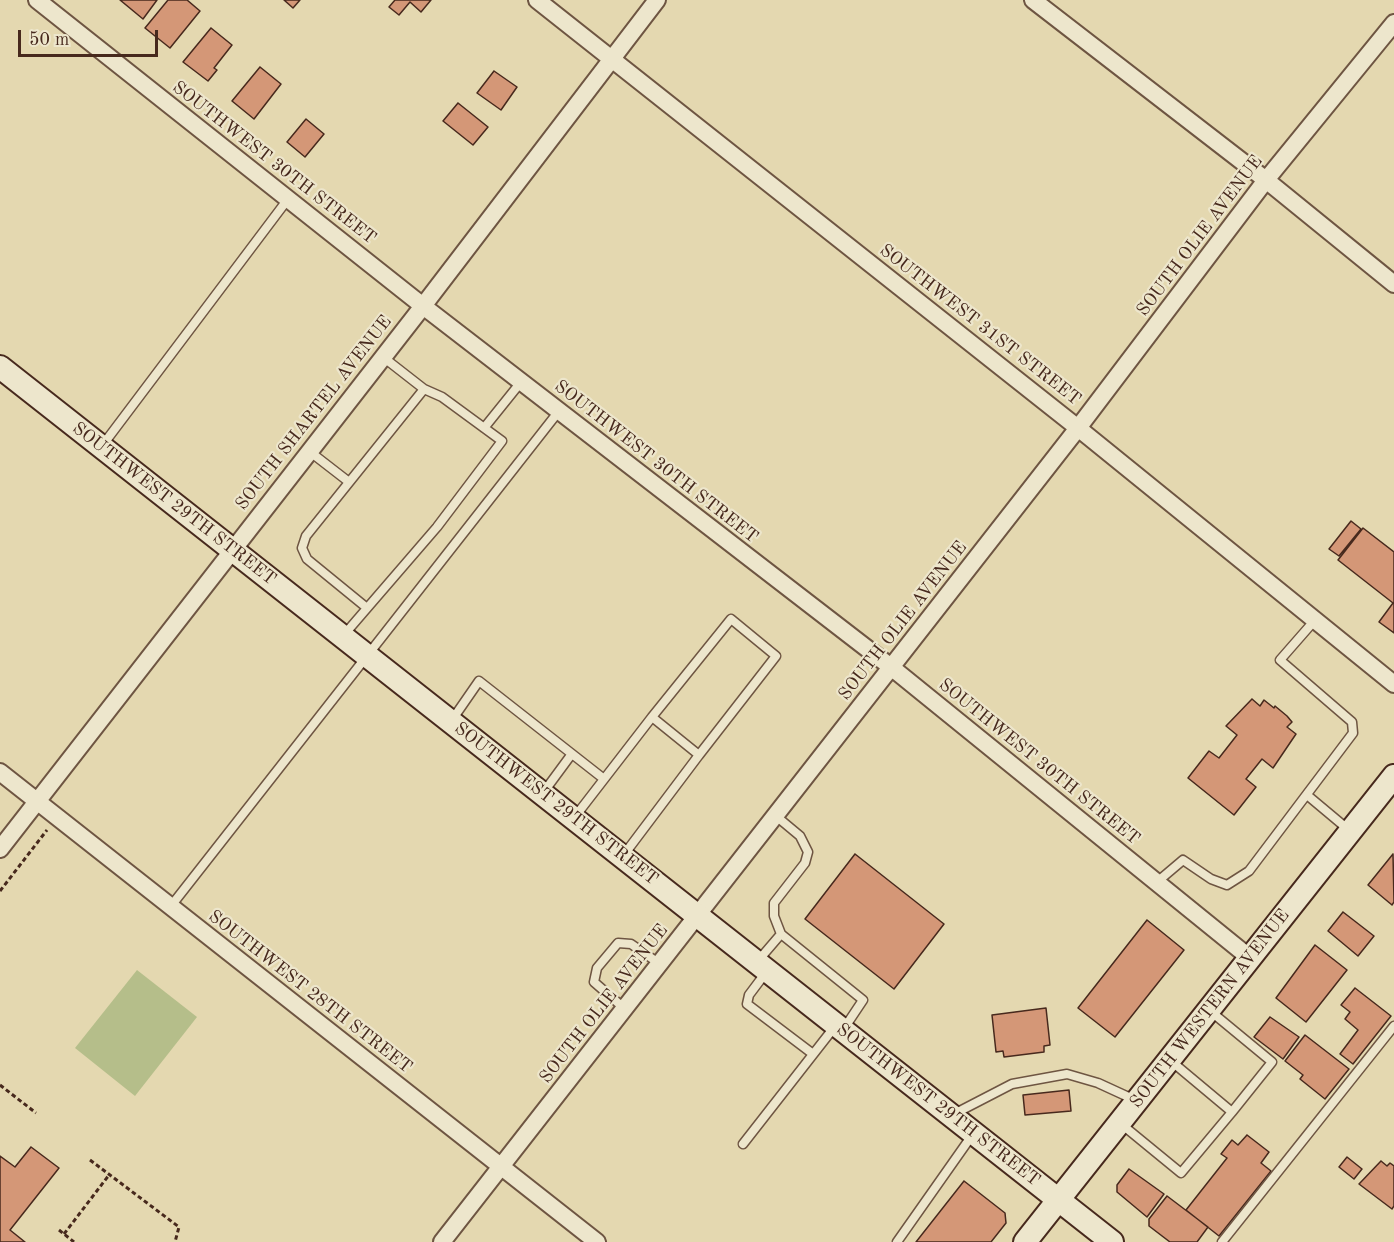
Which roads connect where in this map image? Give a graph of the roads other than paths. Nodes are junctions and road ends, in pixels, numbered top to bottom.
1 (37, 0) edge
2 (537, 0) edge
3 (657, 0) edge
4 (1033, 0) edge
5 (1394, 23) edge
6 (611, 58) junction
7 (1266, 180) junction
8 (288, 199) junction
9 (1394, 284) edge
10 (423, 306) junction
11 (383, 357) junction
12 (0, 367) edge
13 (521, 382) junction
14 (424, 389) junction
15 (559, 411) junction
16 (484, 428) junction
17 (1078, 428) junction
18 (102, 447) junction
19 (309, 451) junction
20 (349, 482) junction
21 (232, 549) junction
22 (367, 608) junction
23 (1315, 620) junction
24 (343, 636) junction
25 (367, 656) junction
26 (891, 668) junction
27 (1394, 684) edge
28 (652, 717) junction
29 (451, 721) junction
30 (571, 755) junction
31 (699, 755) junction
32 (0, 772) edge
33 (1394, 776) edge
34 (604, 779) junction
35 (542, 794) junction
36 (1307, 795) junction
37 (37, 802) junction
38 (776, 816) junction
39 (574, 818) junction
40 (1350, 831) junction
41 (0, 849) edge
42 (623, 857) junction
43 (1157, 882) junction
44 (171, 906) junction
45 (698, 916) junction
46 (781, 934) junction
47 (1250, 958) junction
48 (660, 964) junction
49 (762, 966) junction
50 (625, 1009) junction
51 (1208, 1010) junction
52 (1394, 1026) edge
53 (839, 1027) junction
54 (813, 1054) junction
55 (1169, 1060) junction
56 (1137, 1101) junction
57 (1232, 1112) junction
58 (951, 1116) junction
59 (1119, 1123) junction
60 (974, 1134) junction
61 (743, 1144) dead end
62 (501, 1167) junction
63 (1058, 1200) junction
64 (442, 1242) edge
65 (597, 1242) edge
66 (897, 1242) edge
67 (1025, 1242) edge
68 (1112, 1242) edge
69 (1222, 1242) edge

1 - 8 street, SOUTHWEST 30TH STREET
2 - 6 street, SOUTHWEST 31ST STREET
3 - 6 street, SOUTH SHARTEL AVENUE
4 - 7 street
5 - 7 street, SOUTH OLIE AVENUE
6 - 10 street, SOUTH SHARTEL AVENUE
6 - 17 street, SOUTHWEST 31ST STREET
7 - 9 street
7 - 17 street, SOUTH OLIE AVENUE
8 - 10 street, SOUTHWEST 30TH STREET
8 - 18 lane
10 - 11 street, SOUTH SHARTEL AVENUE
10 - 13 street, SOUTHWEST 30TH STREET
11 - 14 lane
11 - 19 street, SOUTH SHARTEL AVENUE
12 - 18 main road, SOUTHWEST 29TH STREET
13 - 15 street, SOUTHWEST 30TH STREET
13 - 16 lane
14 - 16 lane
14 - 20 lane
15 - 25 lane
15 - 26 street, SOUTHWEST 30TH STREET
16 - 22 lane
17 - 23 street, SOUTHWEST 31ST STREET
17 - 26 street, SOUTH OLIE AVENUE
18 - 21 main road, SOUTHWEST 29TH STREET
19 - 20 lane
19 - 21 street, SOUTH SHARTEL AVENUE
20 - 22 lane
21 - 24 main road, SOUTHWEST 29TH STREET
21 - 37 street, SOUTH SHARTEL AVENUE
22 - 24 lane
23 - 27 street, SOUTHWEST 31ST STREET
23 - 36 lane
24 - 25 main road, SOUTHWEST 29TH STREET
25 - 29 main road, SOUTHWEST 29TH STREET
25 - 44 lane
26 - 38 street, SOUTH OLIE AVENUE
26 - 43 street, SOUTHWEST 30TH STREET
28 - 31 lane
28 - 31 lane
28 - 34 lane
29 - 30 lane
29 - 35 main road, SOUTHWEST 29TH STREET
30 - 34 lane
30 - 35 lane
31 - 42 lane
32 - 37 street, SOUTHWEST 28TH STREET
33 - 40 main road, SOUTH WESTERN AVENUE
34 - 39 lane
35 - 39 main road, SOUTHWEST 29TH STREET
36 - 40 lane
36 - 43 lane
37 - 41 street, SOUTH SHARTEL AVENUE
37 - 44 street, SOUTHWEST 28TH STREET
38 - 45 street, SOUTH OLIE AVENUE
38 - 46 lane
39 - 42 main road, SOUTHWEST 29TH STREET
40 - 47 main road, SOUTH WESTERN AVENUE
42 - 45 main road, SOUTHWEST 29TH STREET
43 - 47 street, SOUTHWEST 30TH STREET
44 - 62 street, SOUTHWEST 28TH STREET
45 - 48 street, SOUTH OLIE AVENUE
45 - 49 main road, SOUTHWEST 29TH STREET
46 - 49 lane
46 - 53 lane
47 - 51 main road, SOUTH WESTERN AVENUE
48 - 50 street, SOUTH OLIE AVENUE
48 - 50 lane
49 - 53 main road, SOUTHWEST 29TH STREET
49 - 54 lane
50 - 62 street, SOUTH OLIE AVENUE
51 - 55 main road, SOUTH WESTERN AVENUE
51 - 57 lane
52 - 69 lane
53 - 54 lane
53 - 58 main road, SOUTHWEST 29TH STREET
54 - 61 lane
55 - 56 main road, SOUTH WESTERN AVENUE
55 - 57 lane
56 - 58 lane
56 - 59 main road, SOUTH WESTERN AVENUE
57 - 59 lane
58 - 60 main road, SOUTHWEST 29TH STREET
59 - 63 main road, SOUTH WESTERN AVENUE
60 - 63 main road, SOUTHWEST 29TH STREET
60 - 66 lane
62 - 64 street, SOUTH OLIE AVENUE
62 - 65 street, SOUTHWEST 28TH STREET
63 - 67 main road, SOUTH WESTERN AVENUE
63 - 68 main road, SOUTHWEST 29TH STREET

